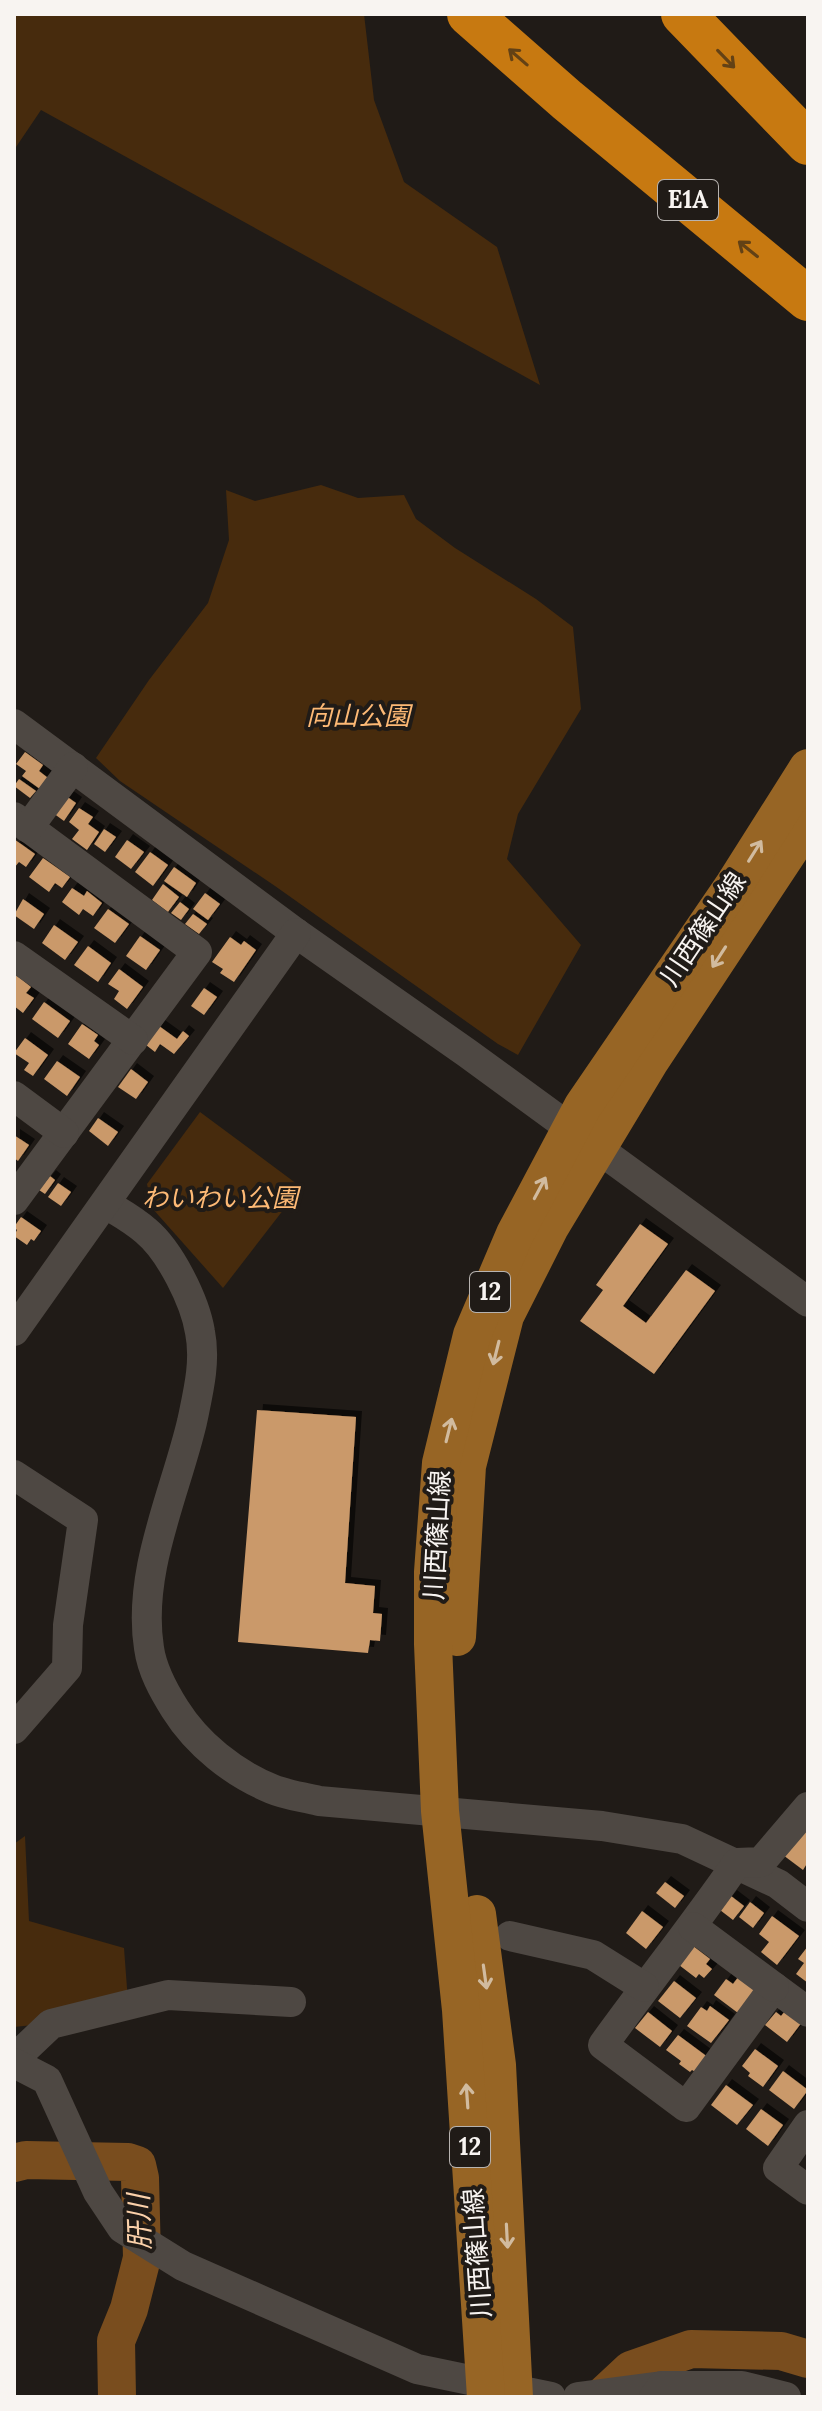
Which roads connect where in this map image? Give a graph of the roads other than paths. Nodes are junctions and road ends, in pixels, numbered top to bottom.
1 (469, 14) edge
2 (683, 14) edge
3 (808, 143) edge
4 (808, 299) edge
5 (14, 724) edge
6 (73, 767) junction
7 (808, 768) edge
8 (21, 822) edge
9 (808, 822) edge
10 (296, 933) junction
11 (14, 956) edge
12 (133, 1040) junction
13 (14, 1096) edge
14 (64, 1133) junction
15 (14, 1200) edge
16 (106, 1204) junction
17 (808, 1302) edge
18 (14, 1331) edge
19 (14, 1475) edge
20 (20, 1710) edge
21 (452, 1812) junction
22 (806, 1813) edge
23 (737, 1863) junction
24 (462, 1899) junction
25 (808, 1907) edge
26 (693, 1927) junction
27 (510, 1936) dead end
28 (644, 1987) junction
29 (774, 1987) junction
30 (291, 2002) dead end
31 (808, 2012) edge
32 (14, 2061) edge
33 (808, 2125) edge
34 (808, 2190) edge
35 (658, 2392) edge
36 (486, 2397) edge
37 (514, 2397) edge
38 (551, 2397) edge
39 (578, 2397) edge
40 (786, 2397) edge

4 -> 1 highway, E1A
2 -> 3 highway
5 - 6 street
6 - 8 street
6 - 10 street
21 -> 7 main road, 川西篠山線 / 12
8 - 12 street
9 -> 21 main road, 川西篠山線 / 12
10 - 16 street
10 - 17 street
11 - 12 street
12 - 14 street
13 - 14 street
14 - 15 street
16 - 18 street
16 - 21 street
19 - 20 street
21 - 23 street
21 - 24 main road, 川西篠山線 / 12
22 - 23 street
23 - 25 street
23 - 26 street
36 -> 24 main road, 川西篠山線 / 12
24 -> 37 main road, 川西篠山線 / 12
26 - 28 street
26 - 29 street
27 - 28 street
28 - 29 street
29 - 31 street
30 - 32 street
32 - 38 street
33 - 34 street
35 - 39 street
35 - 40 street

